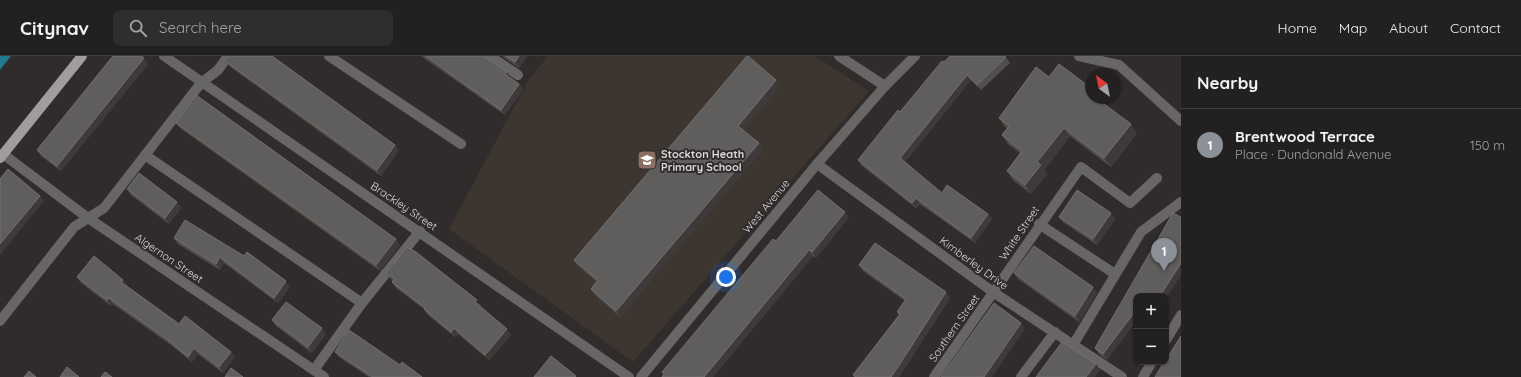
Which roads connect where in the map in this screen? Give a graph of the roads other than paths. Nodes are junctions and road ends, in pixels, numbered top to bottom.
1 (82, 56) edge
2 (164, 56) edge
3 (228, 56) edge
4 (329, 56) edge
5 (490, 56) edge
6 (839, 56) edge
7 (916, 56) edge
8 (1079, 56) edge
9 (518, 75) dead end
10 (202, 83) junction
11 (884, 86) junction
12 (1181, 121) edge
13 (461, 144) dead end
14 (145, 155) junction
15 (2, 156) edge
16 (817, 164) junction
17 (1157, 178) dead end
18 (1181, 202) edge
19 (88, 218) junction
20 (1039, 224) junction
21 (420, 231) junction
22 (1115, 274) junction
23 (993, 292) junction
24 (362, 303) junction
25 (1181, 315) edge
26 (0, 321) edge
27 (1055, 332) junction
28 (1169, 335) edge
29 (1073, 345) junction
30 (1150, 365) edge
31 (314, 370) junction
32 (1115, 375) edge
33 (324, 377) edge
34 (629, 377) edge
35 (641, 377) edge
36 (934, 377) edge
37 (1021, 377) edge
38 (1143, 377) edge

1 - 15 main road
2 - 10 street, Brackley Street
3 - 10 street
4 - 13 street
5 - 9 street
6 - 11 street
7 - 11 street, West Avenue
8 - 12 street
10 - 14 street
10 - 21 street, Brackley Street
11 - 16 street, West Avenue
14 - 19 street
14 - 24 street
15 - 19 street, Algernon Street
16 - 23 street, Kimberley Drive
16 - 35 street, West Avenue
17 - 20 street, White Street
18 - 22 street
19 - 26 street
19 - 31 street, Algernon Street
20 - 22 street
20 - 23 street, White Street
21 - 24 street
21 - 34 street, Brackley Street
22 - 29 street
23 - 27 street, Kimberley Drive
23 - 36 street, Southern Street
24 - 31 street
25 - 28 street
27 - 29 street, Kimberley Drive
27 - 37 street
29 - 32 street, Kimberley Drive
30 - 38 street
31 - 33 street, Algernon Street

